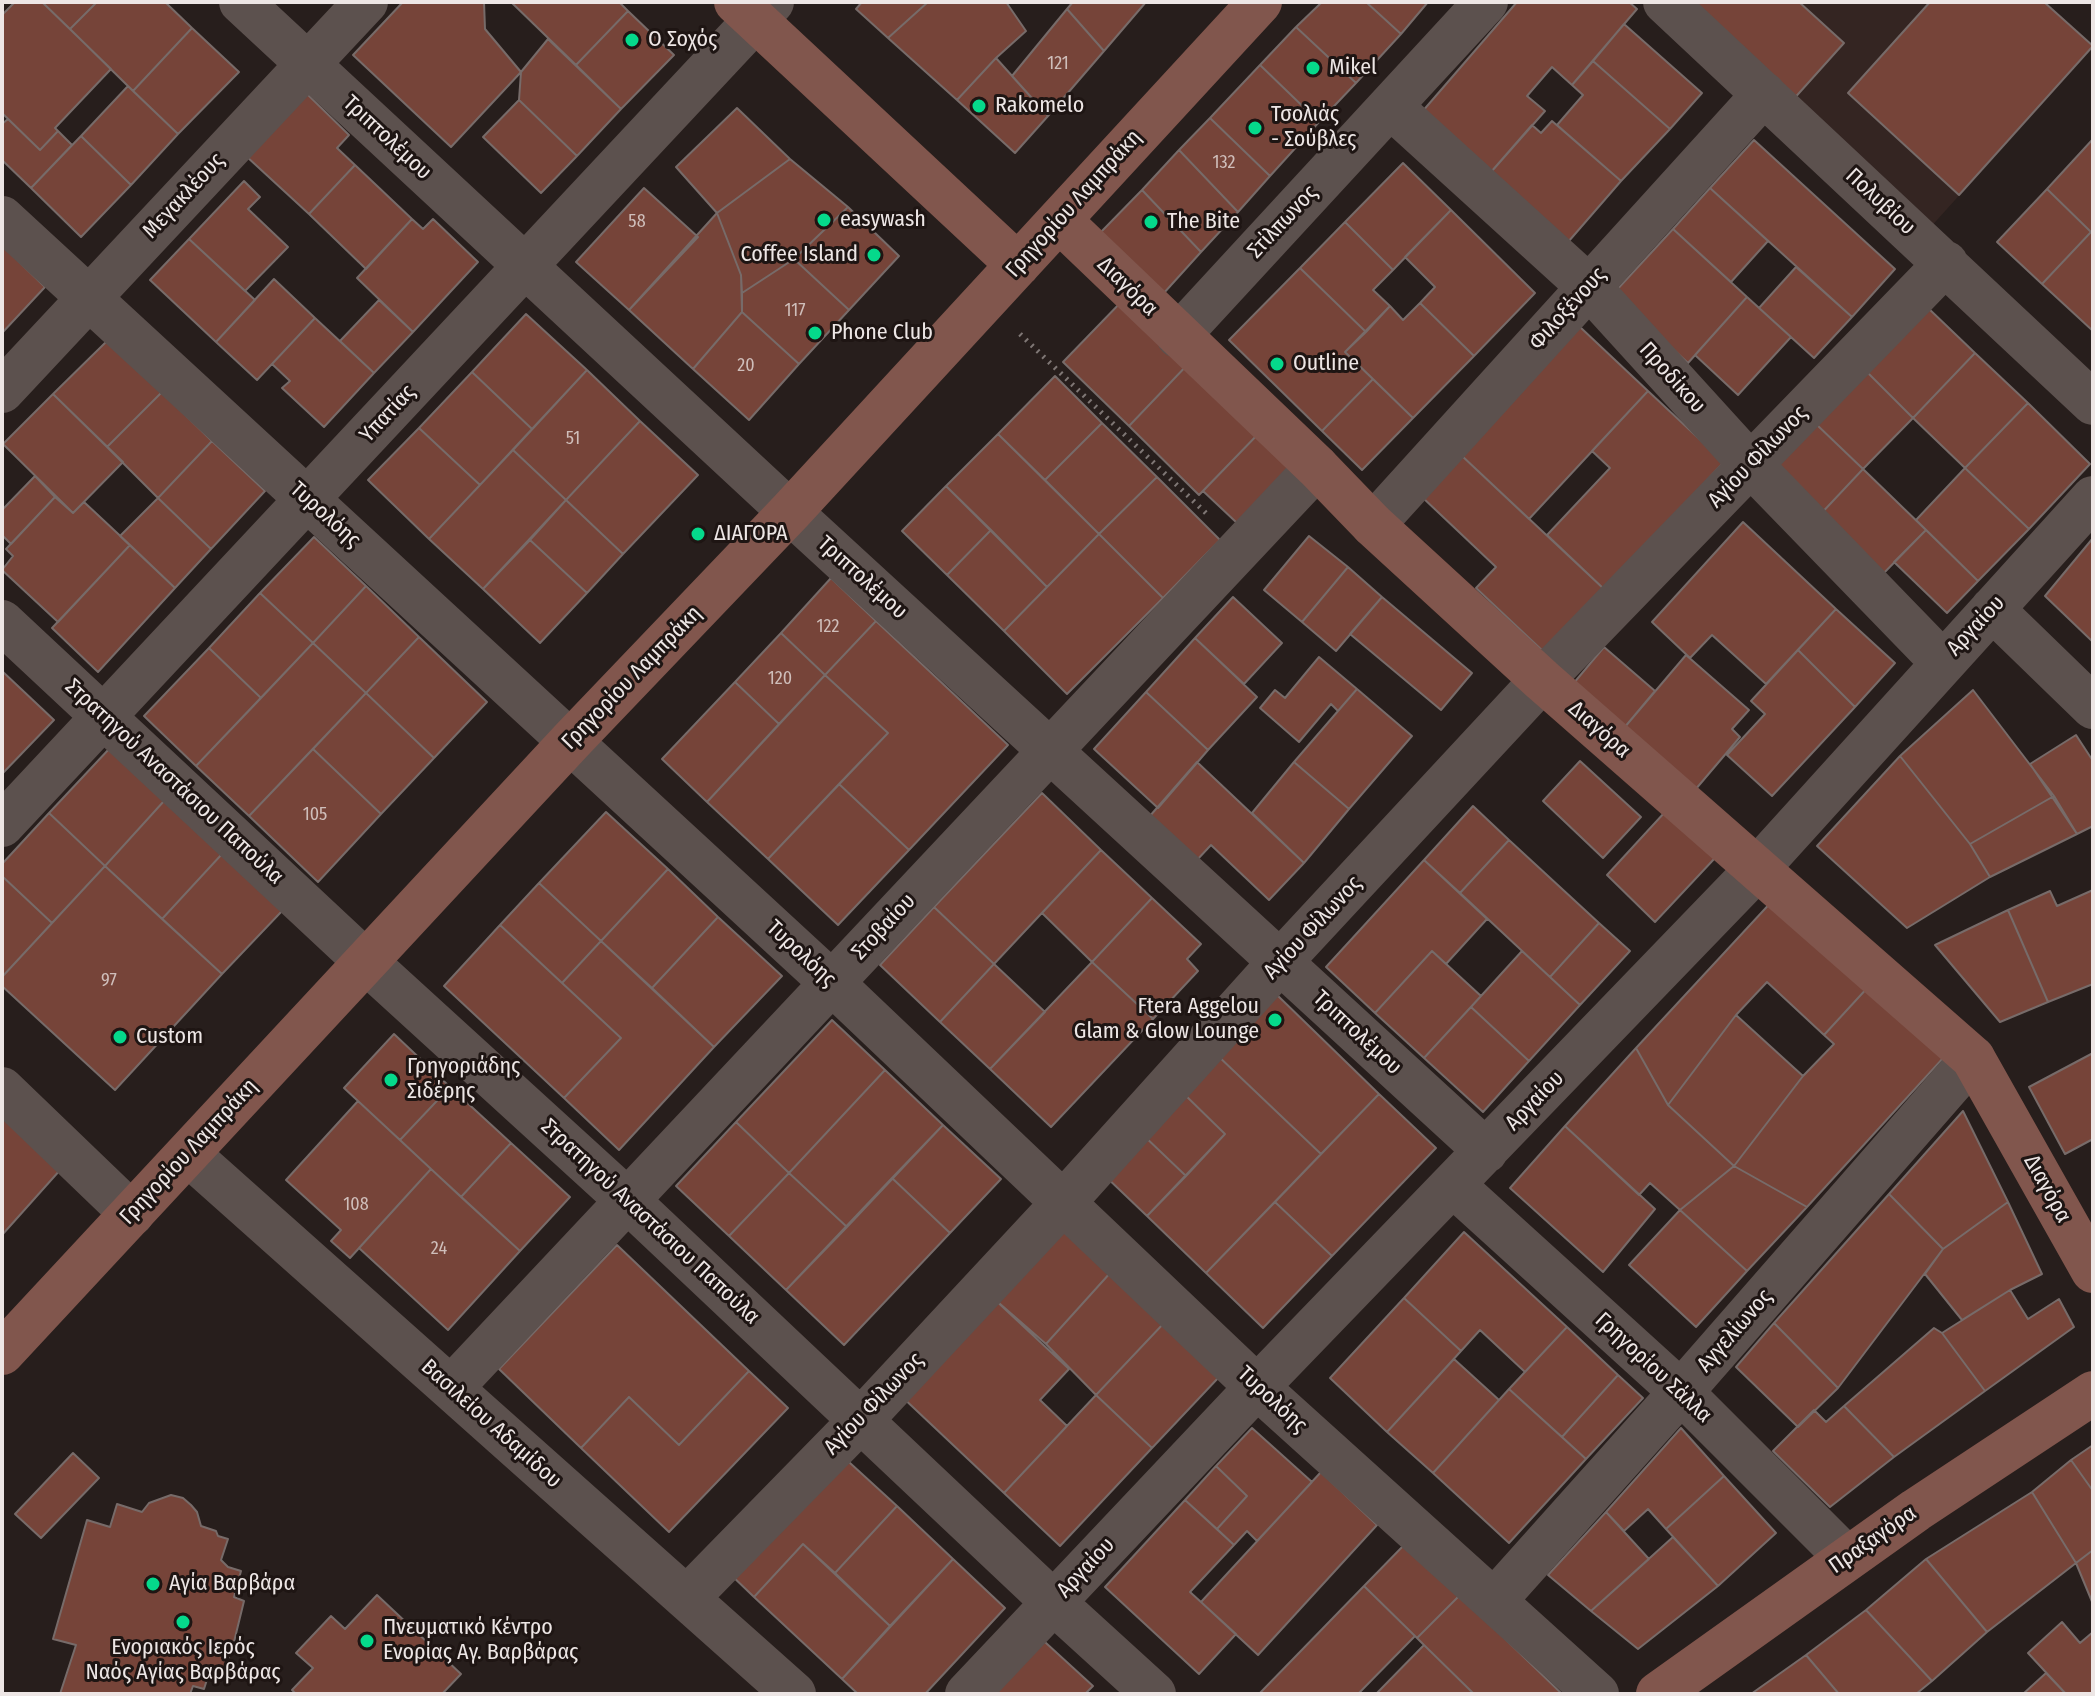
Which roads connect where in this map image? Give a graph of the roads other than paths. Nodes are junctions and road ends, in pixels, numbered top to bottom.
1 (241, 2) edge
2 (366, 2) edge
3 (1486, 2) edge
4 (1665, 2) edge
5 (1246, 7) edge
6 (754, 8) edge
7 (308, 64) junction
8 (1764, 94) junction
9 (1390, 106) junction
10 (2, 218) edge
11 (1060, 221) junction
12 (1946, 263) junction
13 (1018, 265) junction
14 (525, 266) junction
15 (1589, 287) junction
16 (89, 298) junction
17 (1178, 336) junction
18 (2, 391) edge
19 (2093, 403) edge
20 (1751, 465) junction
21 (1317, 467) junction
22 (2093, 498) edge
23 (308, 500) junction
24 (790, 512) junction
25 (1373, 525) junction
26 (1992, 609) junction
27 (2, 622) edge
28 (1942, 662) junction
29 (1542, 680) junction
30 (2093, 707) edge
31 (105, 716) junction
32 (572, 740) junction
33 (1050, 750) junction
34 (2, 825) edge
35 (1757, 869) junction
36 (365, 961) junction
37 (1280, 962) junction
38 (832, 983) junction
39 (1973, 1058) junction
40 (2, 1089) edge
41 (1486, 1151) junction
42 (188, 1154) junction
43 (1453, 1185) junction
44 (627, 1200) junction
45 (1063, 1203) junction
46 (132, 1214) junction
47 (2093, 1271) edge
48 (2, 1353) edge
49 (1257, 1387) junction
50 (451, 1388) junction
51 (1681, 1392) junction
52 (2093, 1393) edge
53 (862, 1419) junction
54 (1847, 1558) junction
55 (687, 1598) junction
56 (1494, 1601) junction
57 (1053, 1602) junction
58 (794, 1694) edge
59 (967, 1694) edge
60 (1154, 1694) edge
61 (1597, 1694) edge
62 (1658, 1694) edge

1 - 7 street, Τριπτολέμου
2 - 7 street, Μεγακλέους
3 - 9 street, Στίλπωνος
4 - 8 street, Πολυβίου
5 - 11 main road, Γρηγορίου Λαμπράκη
6 - 13 main road
6 - 14 street, Υπατίας
7 - 14 street, Τριπτολέμου
7 - 16 street, Μεγακλέους
8 - 12 street, Πολυβίου
8 - 15 street, Φιλοξένους
9 - 15 street, Προδίκου
9 - 17 street, Στίλπωνος
10 - 16 street, Τυρολόης
11 - 13 main road, Γρηγορίου Λαμπράκη
11 - 17 main road, Διαγόρα
12 - 19 street, Πολυβίου
12 - 20 street, Αγίου Φίλωνος
13 - 24 main road, Γρηγορίου Λαμπράκη
14 - 23 street, Υπατίας
14 - 24 street, Τριπτολέμου
15 - 20 street, Προδίκου
15 - 25 street, Φιλοξένους
16 - 18 street, Μεγακλέους
16 - 23 street, Τυρολόης
17 - 21 main road, Διαγόρα
20 - 28 street, Προδίκου
20 - 29 street, Αγίου Φίλωνος
21 - 25 main road, Διαγόρα
21 - 33 street, Στοβαίου
22 - 26 street, Αργαίου
23 - 31 street, Υπατίας
23 - 32 street, Τυρολόης
24 - 32 main road, Γρηγορίου Λαμπράκη
24 - 33 street, Τριπτολέμου
25 - 29 main road, Διαγόρα
26 - 28 street, Αργαίου
26 - 30 street
27 - 31 street, Στρατηγού Αναστάσιου Παπούλα
28 - 35 street, Αργαίου
29 - 35 main road, Διαγόρα
29 - 37 street, Αγίου Φίλωνος
31 - 34 street, Υπατίας
31 - 36 street, Στρατηγού Αναστάσιου Παπούλα
32 - 36 main road, Γρηγορίου Λαμπράκη
32 - 38 street, Τυρολόης
33 - 37 street, Τριπτολέμου
33 - 38 street, Στοβαίου
35 - 39 main road, Διαγόρα
35 - 41 street, Αργαίου
36 - 42 main road, Γρηγορίου Λαμπράκη
36 - 44 street, Στρατηγού Αναστάσιου Παπούλα
37 - 41 street, Τριπτολέμου
37 - 45 street, Αγίου Φίλωνος
38 - 44 street, Στοβαίου
38 - 45 street, Τυρολόης
39 - 47 main road, Διαγόρα
39 - 51 street, Αγγελίωνος
40 - 46 street
41 - 43 street, Αργαίου
42 - 46 main road, Γρηγορίου Λαμπράκη
42 - 50 street, Βασιλείου Αδαμίδου
43 - 49 street, Αργαίου
43 - 51 street, Γρηγορίου Σάλλα
44 - 50 street, Στοβαίου
44 - 53 street, Στρατηγού Αναστάσιου Παπούλα
45 - 49 street, Τυρολόης
45 - 53 street, Αγίου Φίλωνος
46 - 48 main road, Γρηγορίου Λαμπράκη
49 - 56 street, Τυρολόης
49 - 57 street, Αργαίου
50 - 55 street, Βασιλείου Αδαμίδου
51 - 54 street, Γρηγορίου Σάλλα
51 - 56 street, Αγγελίωνος
52 - 54 main road, Πραξαγόρα
53 - 55 street, Αγίου Φίλωνος
53 - 57 street, Στρατηγού Αναστάσιου Παπούλα
54 - 62 main road, Πραξαγόρα
55 - 58 street, Βασιλείου Αδαμίδου
56 - 61 street, Τυρολόης
57 - 59 street, Αργαίου
57 - 60 street, Στρατηγού Αναστάσιου Παπούλα

